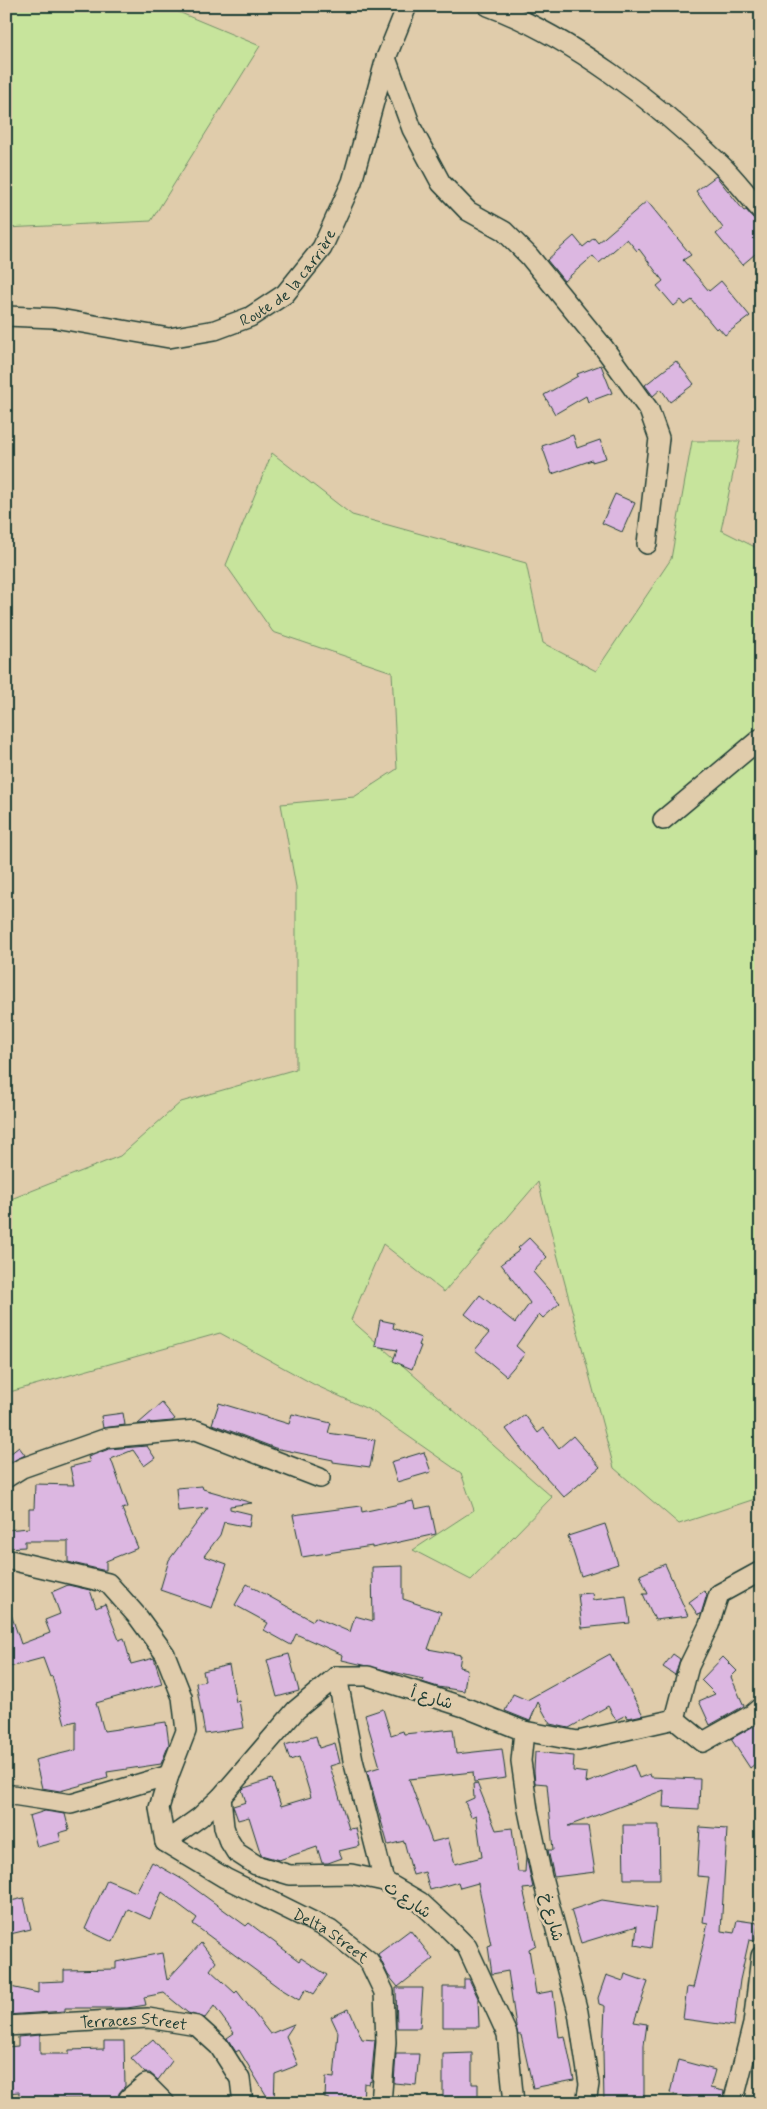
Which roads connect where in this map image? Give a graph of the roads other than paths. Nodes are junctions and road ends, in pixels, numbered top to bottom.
1 (407, 6) edge
2 (488, 6) edge
3 (386, 58) junction
4 (761, 210) edge
5 (6, 316) edge
6 (646, 544) dead end
7 (761, 738) edge
8 (663, 820) dead end
9 (6, 1478) edge
10 (320, 1478) dead end
11 (6, 1559) edge
12 (761, 1572) edge
13 (337, 1676) junction
14 (761, 1707) edge
15 (675, 1719) junction
16 (524, 1731) junction
17 (169, 1775) junction
18 (6, 1794) edge
19 (221, 1797) junction
20 (165, 1842) junction
21 (384, 1881) junction
22 (761, 1956) edge
23 (6, 2026) edge
24 (129, 2103) edge
25 (165, 2103) edge
26 (244, 2103) edge
27 (381, 2103) edge
28 (514, 2103) edge
29 (586, 2103) edge
30 (733, 2103) edge

1 - 3 street, Route de la carrière
2 - 4 street
3 - 5 street, Route de la carrière
3 - 6 street
7 - 8 street
9 - 10 street
11 - 17 street
12 - 15 street
13 - 16 street, شارع أ
13 - 19 street
13 - 21 street
14 - 15 street
15 - 16 street, شارع أ
16 - 29 street, شارع خ
17 - 18 street
17 - 20 street
19 - 20 street
19 - 21 street, شارع ث
20 - 27 street, Delta Street
21 - 28 street, شارع ث
22 - 30 street
23 - 26 street, Terraces Street
24 - 25 street

